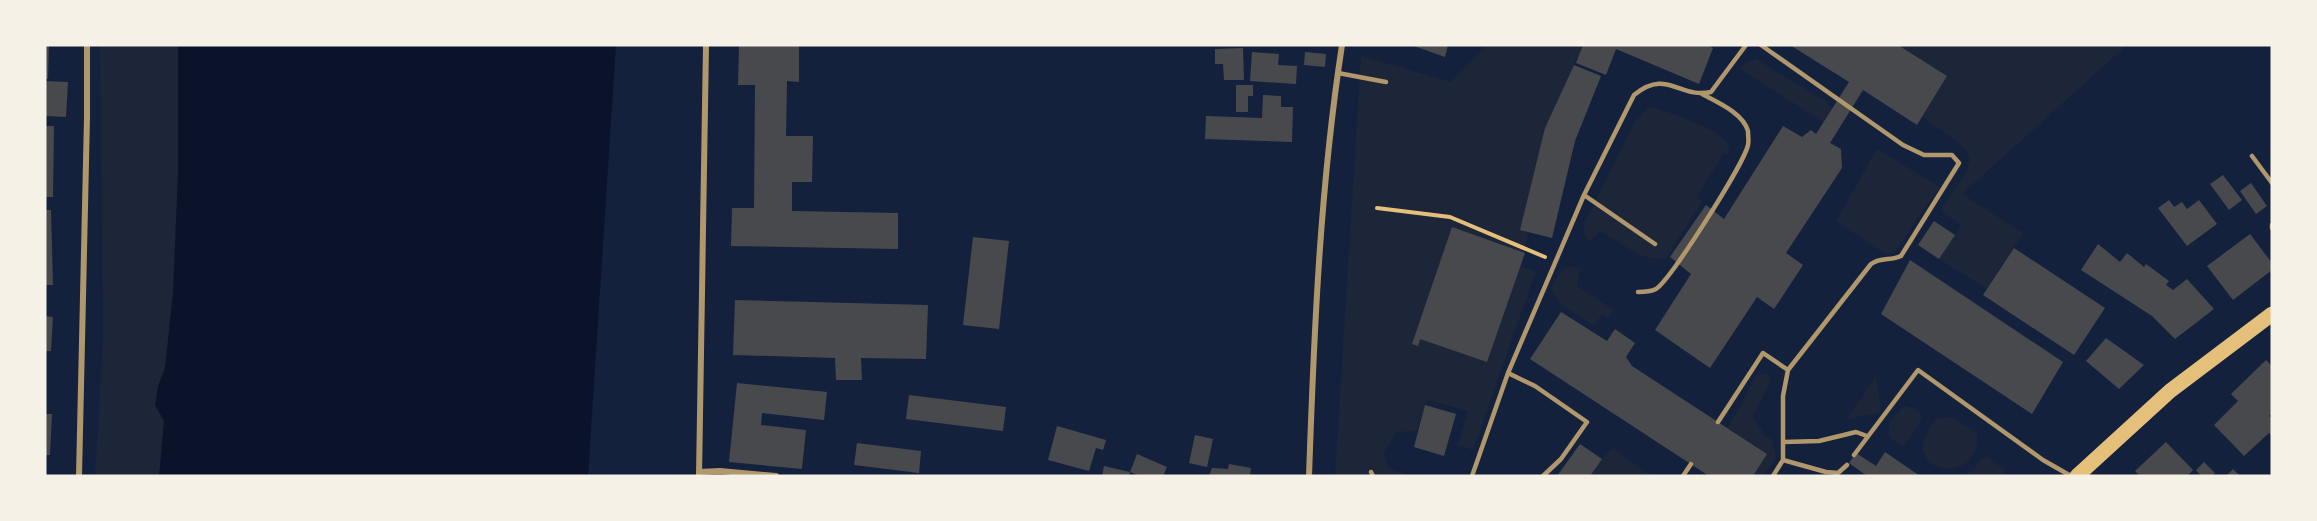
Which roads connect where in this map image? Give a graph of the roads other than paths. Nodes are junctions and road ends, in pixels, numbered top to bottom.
1 (87, 45) edge
2 (706, 45) edge
3 (1342, 45) edge
4 (1746, 45) edge
5 (1761, 45) edge
6 (1338, 73) junction
7 (1386, 82) dead end
8 (1702, 94) junction
9 (2252, 156) dead end
10 (2272, 183) edge
11 (1584, 195) junction
12 (1655, 244) dead end
13 (1638, 292) dead end
14 (2272, 314) edge
15 (1788, 370) junction
16 (1509, 374) junction
17 (1718, 422) dead end
18 (1868, 436) junction
19 (1784, 442) junction
20 (1854, 454) dead end
21 (1783, 460) junction
22 (1691, 464) dead end
23 (1847, 465) dead end
24 (699, 474) edge
25 (79, 476) edge
26 (776, 476) edge
27 (1310, 476) edge
28 (1472, 476) edge
29 (1543, 476) edge
30 (1683, 476) edge
31 (1773, 476) edge
32 (2071, 476) edge
33 (2077, 476) edge

1 - 25 street
2 - 24 street
3 - 6 street
4 - 8 lane
5 - 15 lane
6 - 7 lane
6 - 27 street
8 - 11 lane
8 - 13 lane
9 - 10 lane
11 - 12 lane
11 - 16 lane
14 - 33 main road
15 - 17 lane
15 - 19 lane
16 - 28 lane
16 - 29 lane
18 - 19 lane
18 - 20 lane
18 - 32 lane
19 - 21 lane
21 - 23 lane
21 - 31 lane
22 - 30 lane
24 - 26 street

